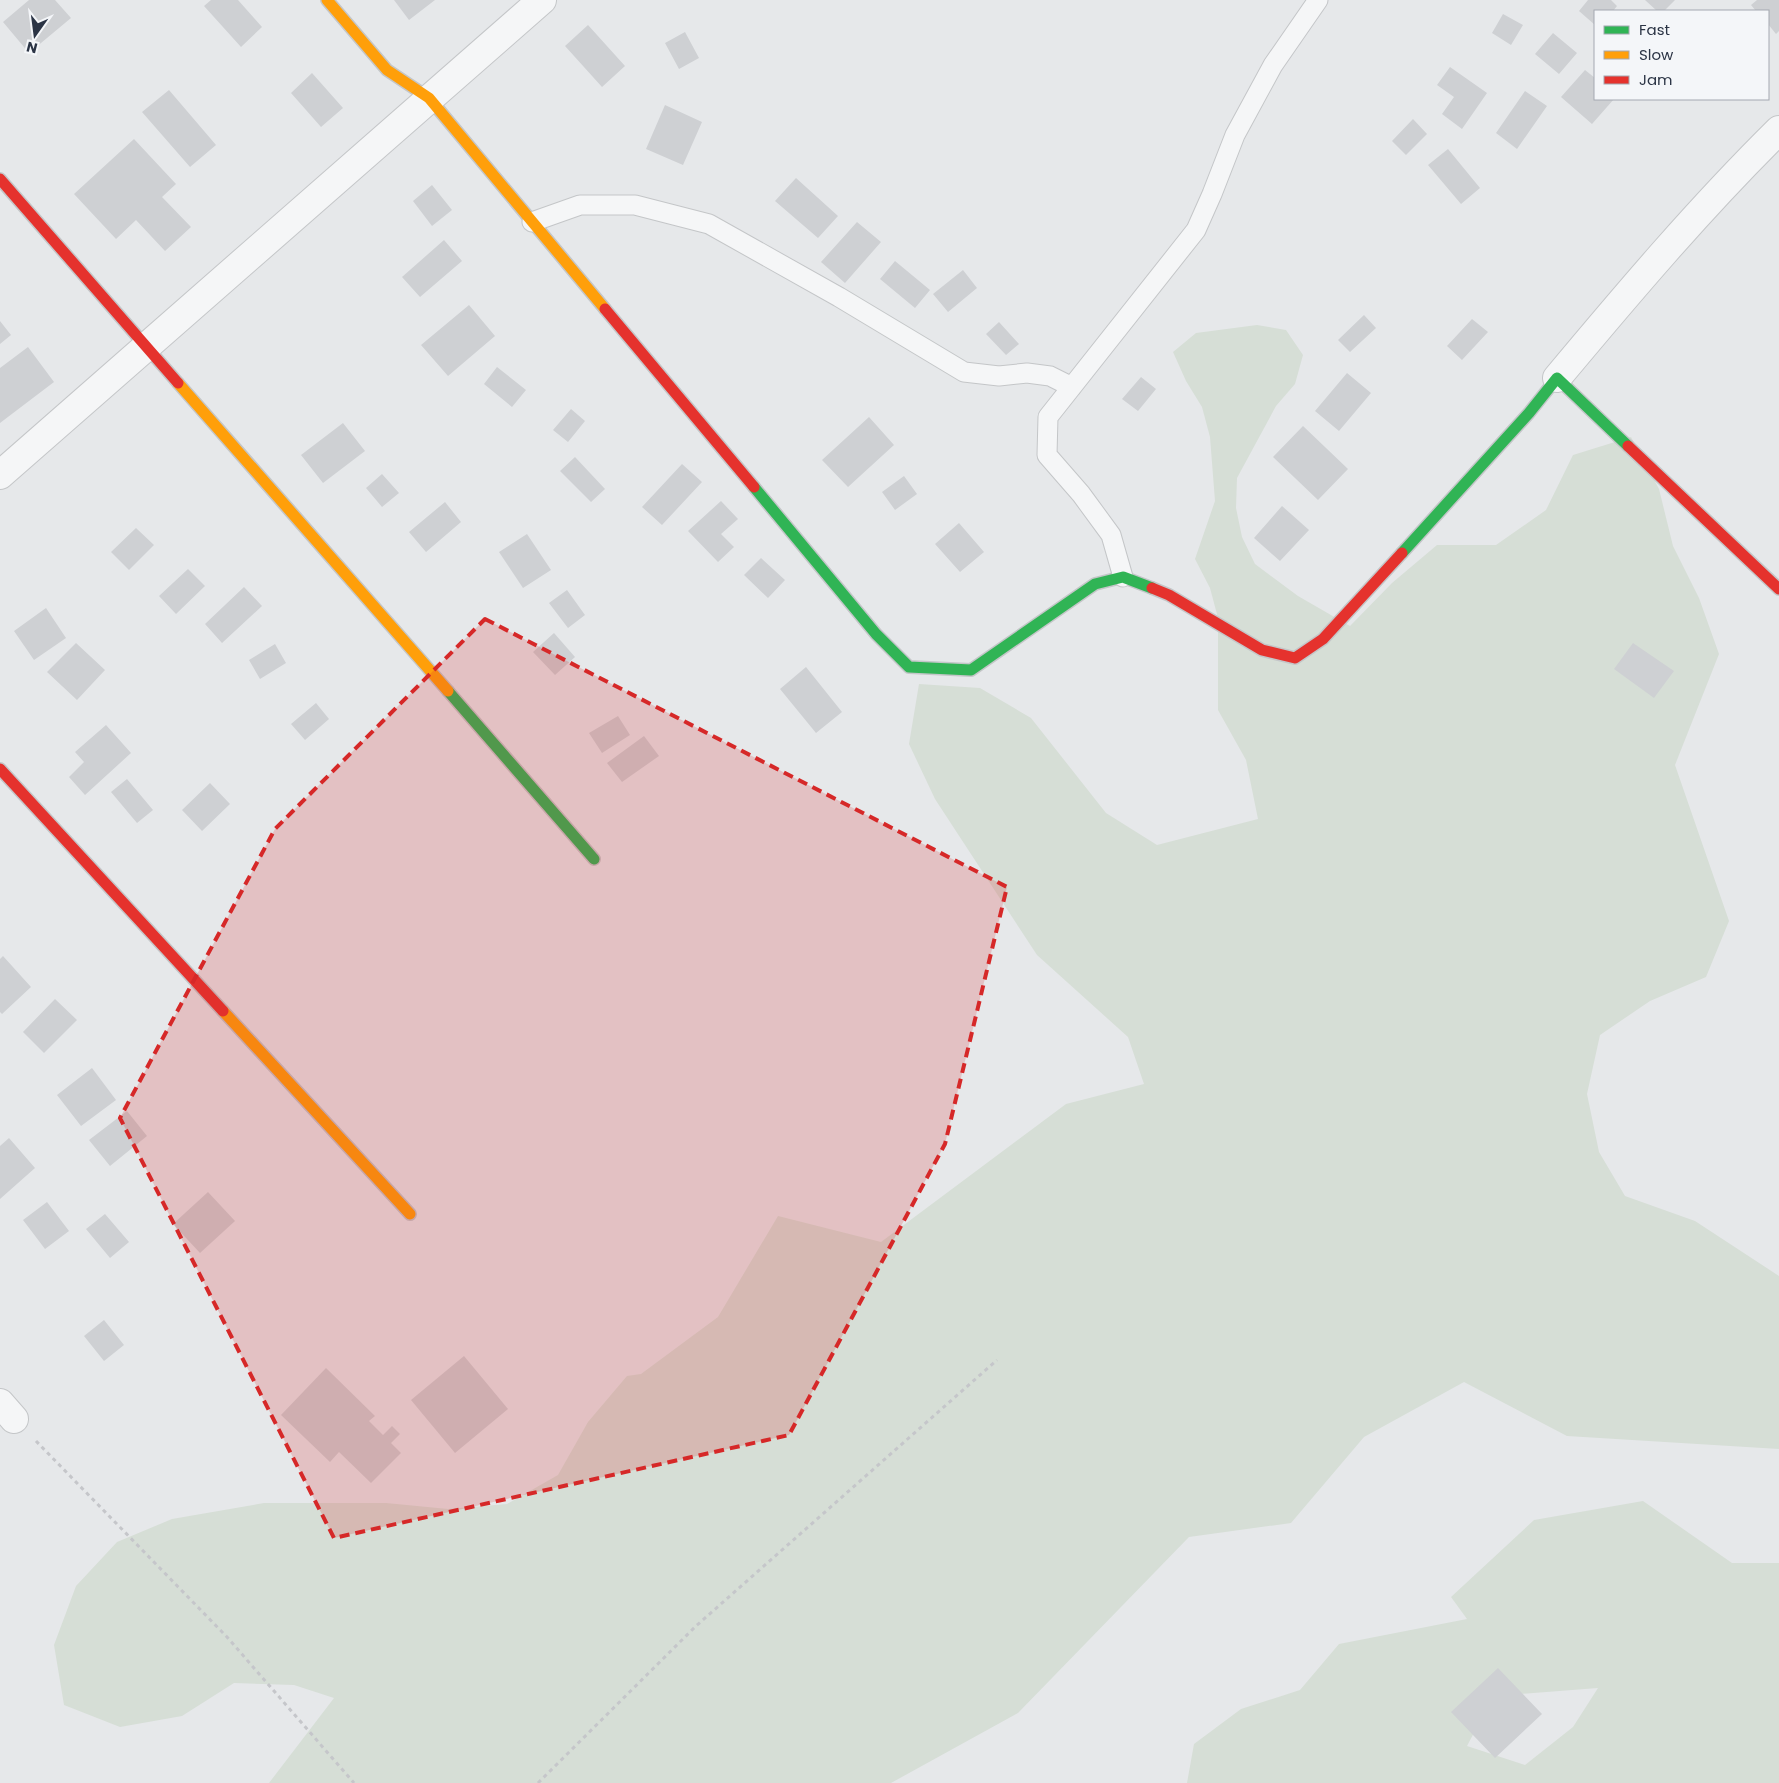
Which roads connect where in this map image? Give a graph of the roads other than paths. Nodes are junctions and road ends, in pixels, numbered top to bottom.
1 (327, 0) edge
2 (542, 0) edge
3 (1318, 0) edge
4 (429, 98) junction
5 (1779, 130) edge
6 (0, 179) edge
7 (532, 222) junction
8 (146, 346) junction
9 (1557, 378) junction
10 (1072, 387) junction
11 (0, 475) edge
12 (1123, 577) junction
13 (1779, 589) edge
14 (0, 769) edge
15 (594, 859) dead end
16 (410, 1214) dead end

1 - 4 street
2 - 4 street
3 - 10 lane
4 - 7 street
4 - 8 street
5 - 9 street
6 - 8 street
7 - 10 lane
7 - 12 street
8 - 11 street
8 - 15 street
9 - 12 street
9 - 13 street
10 - 12 lane
14 - 16 street

